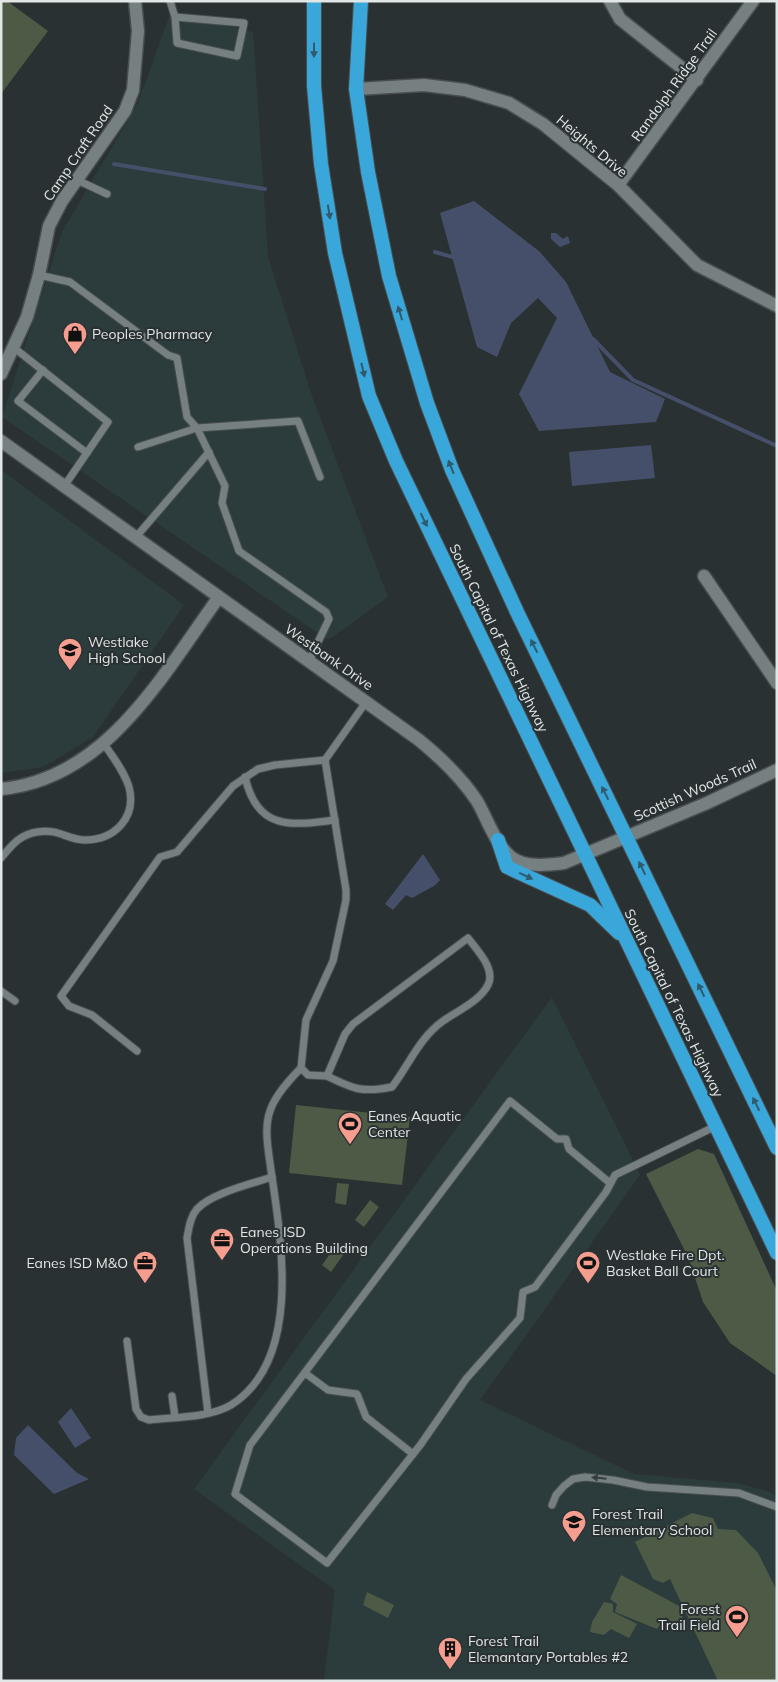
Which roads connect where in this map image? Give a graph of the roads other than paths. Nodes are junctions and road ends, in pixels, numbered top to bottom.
1 (135, 1) edge
2 (170, 1) edge
3 (314, 1) edge
4 (361, 1) edge
5 (610, 1) edge
6 (753, 1) edge
7 (175, 17) junction
8 (697, 80) junction
9 (356, 89) junction
10 (77, 180) junction
11 (618, 185) junction
12 (107, 194) dead end
13 (39, 275) junction
14 (777, 306) edge
15 (13, 347) junction
16 (42, 370) junction
17 (1, 374) edge
18 (197, 428) junction
19 (1, 441) edge
20 (138, 447) dead end
21 (209, 452) junction
22 (87, 453) junction
23 (320, 477) dead end
24 (65, 485) junction
25 (136, 537) junction
26 (704, 576) dead end
27 (219, 597) junction
28 (309, 661) junction
29 (777, 683) edge
30 (366, 702) junction
31 (104, 744) junction
32 (325, 760) junction
33 (777, 770) edge
34 (245, 778) junction
35 (1, 789) edge
36 (335, 820) junction
37 (626, 837) junction
38 (498, 840) junction
39 (584, 854) junction
40 (1, 858) edge
41 (626, 939) junction
42 (1, 991) edge
43 (15, 1001) dead end
44 (137, 1051) dead end
45 (301, 1068) junction
46 (327, 1076) junction
47 (716, 1126) junction
48 (777, 1148) edge
49 (272, 1177) junction
50 (610, 1183) junction
51 (777, 1252) edge
52 (127, 1341) dead end
53 (305, 1373) junction
54 (172, 1396) dead end
55 (208, 1413) junction
56 (175, 1417) junction
57 (413, 1454) junction
58 (552, 1505) dead end
59 (777, 1507) edge

1 - 10 street, Camp Craft Road
2 - 7 lane
3 -> 39 highway, South Capital of Texas Highway
4 - 9 highway, South Capital of Texas Highway
5 - 8 street
6 - 8 street, Randolph Ridge Trail
7 - 7 lane
8 - 11 street, Randolph Ridge Trail
9 - 11 street, Heights Drive
37 -> 9 highway, South Capital of Texas Highway
10 - 12 lane
10 - 13 street, Camp Craft Road
11 - 14 street, Heights Drive
13 - 15 street, Camp Craft Road
13 - 18 lane
15 - 16 lane
15 - 17 street, Camp Craft Road
16 - 22 lane
16 - 22 lane
18 - 20 lane
18 - 21 lane
18 - 23 lane
19 - 24 street, Westbank Drive
21 - 25 lane
21 - 28 lane
22 - 24 lane
24 - 25 street, Westbank Drive
25 - 27 street, Westbank Drive
26 - 29 street
27 - 28 street, Westbank Drive
27 - 31 street
28 - 30 street, Westbank Drive
30 - 32 lane
30 - 38 street, Westbank Drive
31 - 35 street
31 - 40 lane
32 - 34 lane
32 - 36 lane
33 - 37 street, Scottish Woods Trail
34 - 36 lane
34 - 44 lane
36 - 45 lane
37 - 39 street, Westbank Drive
48 -> 37 highway, South Capital of Texas Highway
38 - 39 street, Westbank Drive
38 -> 41 highway
39 - 41 highway, South Capital of Texas Highway
41 - 47 highway, South Capital of Texas Highway
42 - 43 lane
45 - 46 lane
45 - 49 lane
46 - 46 lane
47 - 50 lane
47 - 51 highway, South Capital of Texas Highway
49 - 55 lane
49 - 55 lane
50 - 53 lane
50 - 57 lane
52 - 56 lane
53 - 57 lane
53 - 57 lane
54 - 56 lane
55 - 56 lane
59 -> 58 lane

